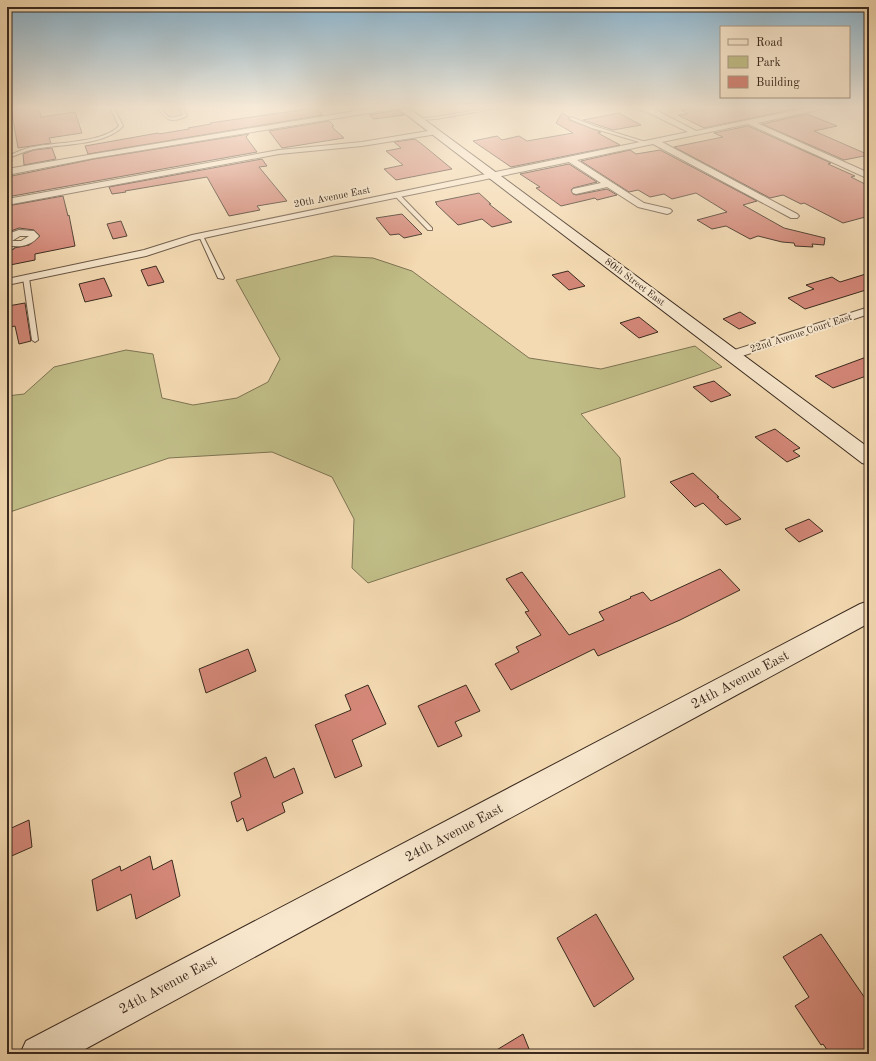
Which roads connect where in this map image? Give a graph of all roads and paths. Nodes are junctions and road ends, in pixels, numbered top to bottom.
1 (99, 156) edge
2 (265, 156) edge
3 (467, 156) edge
4 (588, 156) edge
5 (676, 156) edge
6 (823, 156) edge
7 (570, 159) junction
8 (7, 172) edge
9 (494, 175) junction
10 (869, 176) edge
11 (609, 184) junction
12 (576, 191) dead end
13 (397, 195) junction
14 (7, 202) edge
15 (667, 211) dead end
16 (794, 216) dead end
17 (430, 229) dead end
18 (201, 236) junction
19 (26, 278) junction
20 (221, 278) dead end
21 (7, 282) edge
22 (869, 310) edge
23 (35, 340) dead end
24 (732, 355) junction
25 (869, 458) edge
26 (869, 611) edge
27 (39, 1054) edge

1 - 8 street
2 - 14 street
3 - 9 street, 80th Street East
4 - 7 street, 20th Avenue East
5 - 16 street
6 - 10 street
7 - 9 street, 20th Avenue East
7 - 11 street
9 - 13 street, 20th Avenue East
9 - 24 street, 80th Street East
11 - 12 street
11 - 15 street
13 - 17 lane
13 - 18 street, 20th Avenue East
18 - 19 street, 20th Avenue East
18 - 20 lane
19 - 21 street, 20th Avenue East
19 - 23 lane
22 - 24 street, 22nd Avenue Court East
24 - 25 street, 80th Street East
26 - 27 street, 24th Avenue East

